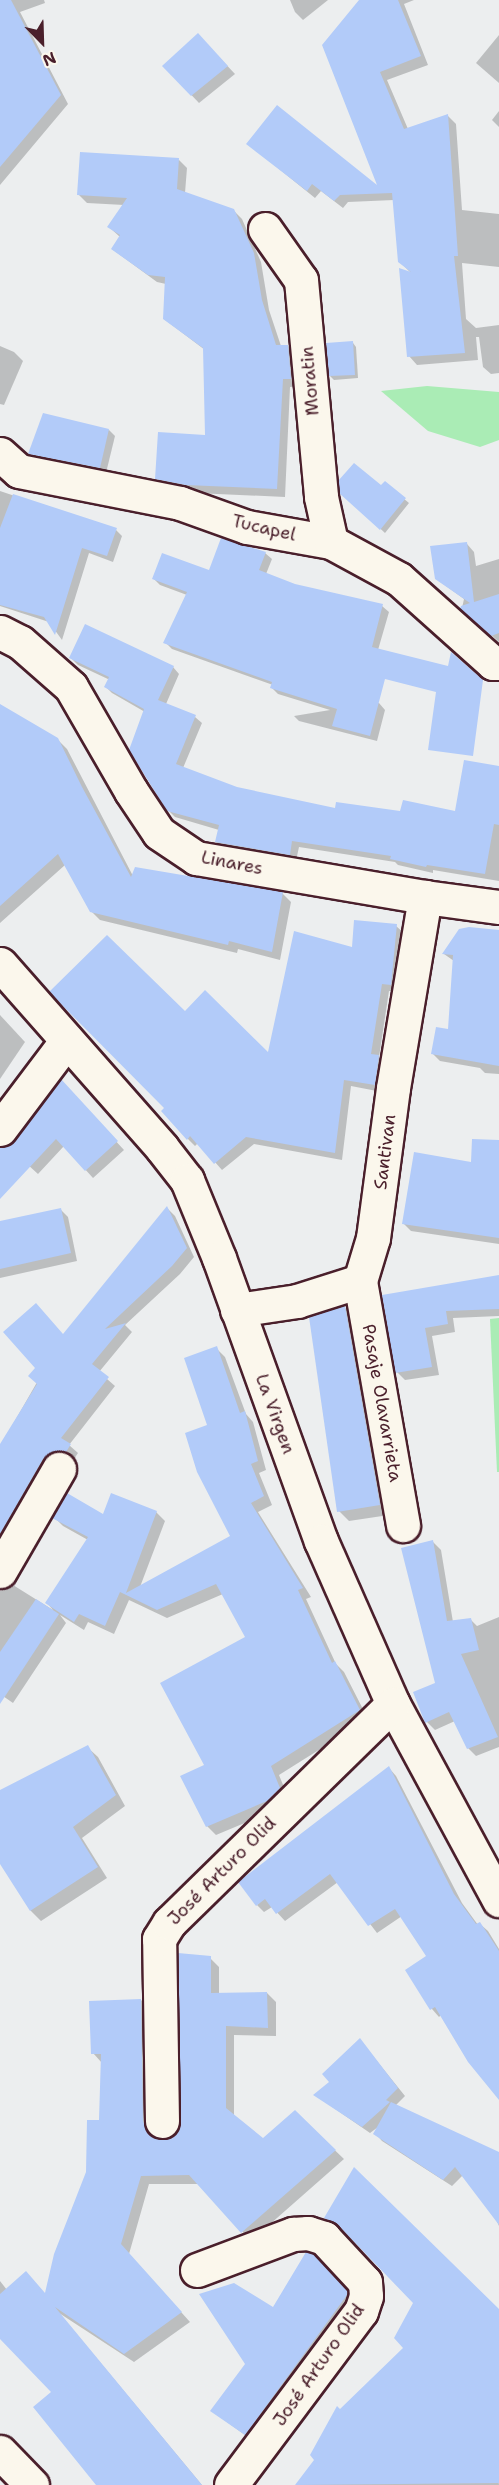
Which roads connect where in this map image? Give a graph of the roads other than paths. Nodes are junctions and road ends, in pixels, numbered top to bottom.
1 (265, 229) dead end
2 (0, 454) edge
3 (331, 542) junction
4 (0, 632) edge
5 (499, 663) edge
6 (425, 897) junction
7 (499, 907) edge
8 (0, 964) edge
9 (67, 1040) junction
10 (0, 1129) edge
11 (360, 1281) junction
12 (237, 1310) junction
13 (60, 1469) dead end
14 (403, 1525) dead end
15 (0, 1571) edge
16 (393, 1704) junction
17 (497, 1893) edge
18 (162, 2121) dead end
19 (197, 2270) dead end
20 (0, 2452) edge
21 (32, 2485) edge
22 (231, 2485) edge

1 - 3 street, Moratin
2 - 3 street, Tucapel
3 - 5 street, Tucapel
4 - 6 street, Linares
6 - 7 street, Linares
6 - 11 street, Santivan
8 - 9 street, La Virgen
9 - 10 street
9 - 12 street, La Virgen
11 - 12 street
11 - 14 street, Pasaje Olavarrieta
12 - 16 street, La Virgen
13 - 15 street
16 - 17 street, La Virgen
16 - 18 street, José Arturo Olid
19 - 22 street, José Arturo Olid
20 - 21 street

